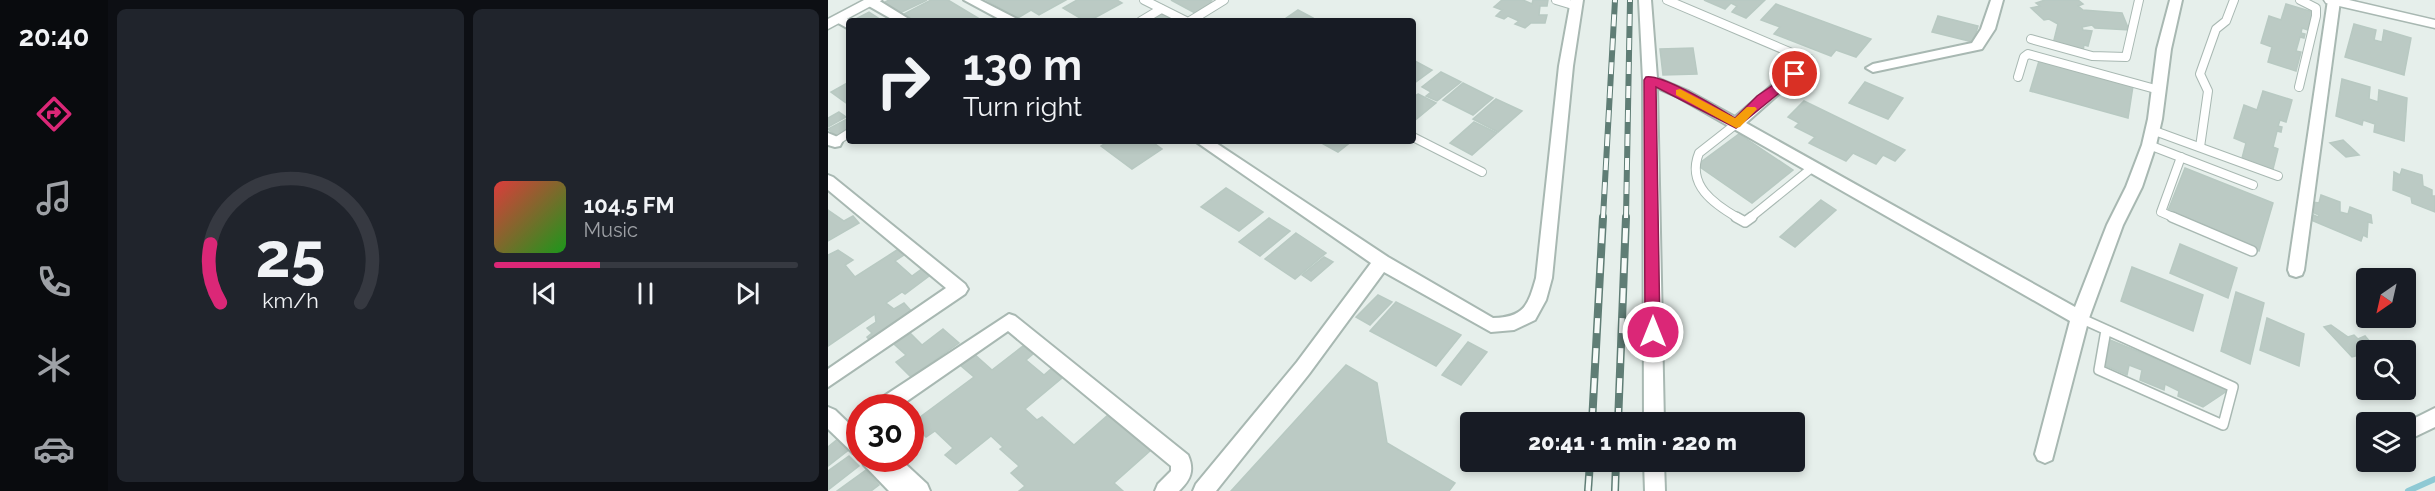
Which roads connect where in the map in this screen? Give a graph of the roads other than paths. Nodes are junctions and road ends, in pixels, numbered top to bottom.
1 (852, 0) edge
2 (969, 0) edge
3 (1144, 0) edge
4 (1224, 0) edge
5 (1556, 0) edge
6 (1645, 0) edge
7 (1667, 0) edge
8 (1997, 0) edge
9 (2139, 0) edge
10 (2176, 0) edge
11 (2234, 0) edge
12 (2300, 0) edge
13 (2333, 0) edge
14 (874, 1) edge
15 (1577, 3) edge
16 (1161, 9) junction
17 (900, 18) edge
18 (1008, 18) edge
19 (1146, 18) edge
20 (1181, 18) edge
21 (1193, 18) edge
22 (836, 20) edge
23 (2435, 24) edge
24 (2031, 39) dead end
25 (1806, 59) joint
26 (1873, 68) dead end
27 (2018, 76) dead end
28 (1650, 80) junction
29 (2299, 87) dead end
30 (2159, 90) junction
31 (1736, 124) junction
32 (846, 134) edge
33 (2151, 138) junction
34 (1416, 139) edge
35 (831, 140) edge
36 (1206, 144) edge
37 (2200, 147) junction
38 (2181, 157) junction
39 (1813, 167) junction
40 (1482, 172) dead end
41 (2278, 176) dead end
42 (828, 181) edge
43 (2253, 184) dead end
44 (2252, 251) dead end
45 (1382, 262) junction
46 (2296, 270) dead end
47 (2080, 318) junction
48 (2106, 330) junction
49 (828, 379) edge
50 (902, 394) edge
51 (828, 403) edge
52 (1654, 412) edge
53 (828, 416) edge
54 (2435, 417) edge
55 (846, 418) edge
56 (2416, 427) edge
57 (846, 433) edge
58 (2045, 454) dead end
59 (884, 472) edge
60 (900, 472) edge
61 (1654, 472) edge
62 (903, 491) edge
63 (920, 491) edge
64 (1165, 491) edge
65 (1203, 491) edge
66 (1655, 491) edge

1 - 22 street
2 - 18 street
3 - 16 lane
4 - 21 lane
5 - 15 lane
6 - 28 street
7 - 25 lane
8 - 26 street
9 - 24 lane
10 - 30 street
11 - 37 lane
12 - 29 lane
13 - 23 street
13 - 46 street
14 - 17 street
14 - 22 street
15 - 45 street
16 - 19 lane
16 - 20 lane
25 - 31 street
27 - 30 lane
28 - 31 street
28 - 52 street
30 - 33 street
31 - 39 street
31 - 39 lane
32 - 35 lane
33 - 37 lane
33 - 38 lane
33 - 47 street
34 - 40 lane
36 - 45 street
37 - 41 lane
38 - 43 lane
38 - 44 lane
39 - 47 street
42 - 49 street
45 - 65 street
47 - 48 lane
47 - 58 street
48 - 48 lane
50 - 64 street
51 - 55 street
53 - 57 street
54 - 56 street
59 - 62 street
60 - 63 street
61 - 66 street

